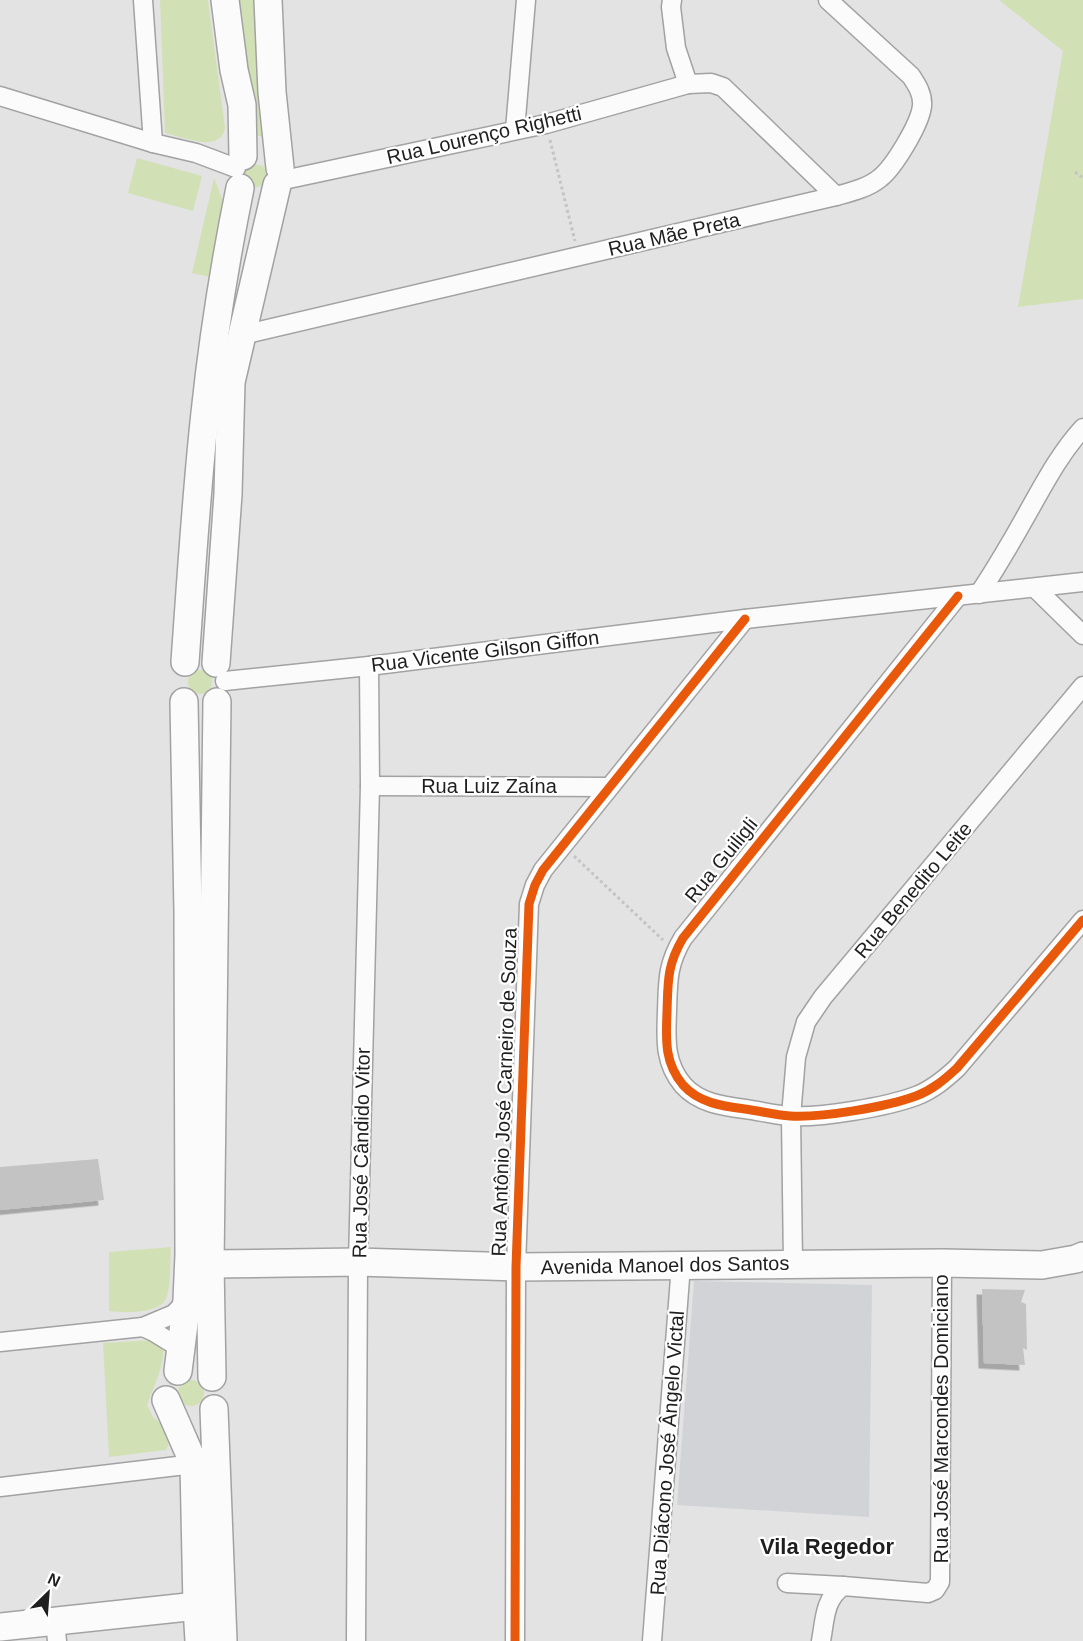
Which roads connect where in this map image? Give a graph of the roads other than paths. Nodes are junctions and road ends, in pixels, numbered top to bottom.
1 (143, 0) edge
2 (225, 0) edge
3 (268, 0) edge
4 (526, 0) edge
5 (672, 0) edge
6 (828, 0) edge
7 (688, 84) junction
8 (0, 96) edge
9 (515, 130) junction
10 (153, 143) junction
11 (240, 171) junction
12 (279, 178) junction
13 (836, 196) junction
14 (242, 335) junction
15 (1083, 428) edge
16 (1083, 582) edge
17 (1035, 588) junction
18 (979, 594) junction
19 (957, 596) junction
20 (745, 619) junction
21 (1083, 635) edge
22 (184, 662) junction
23 (369, 666) junction
24 (219, 682) junction
25 (1083, 686) edge
26 (184, 702) junction
27 (370, 786) junction
28 (609, 787) junction
29 (1083, 920) edge
30 (791, 1116) junction
31 (1083, 1256) edge
32 (358, 1262) junction
33 (942, 1263) junction
34 (210, 1264) junction
35 (681, 1264) junction
36 (793, 1264) junction
37 (516, 1267) junction
38 (187, 1300) junction
39 (143, 1327) junction
40 (0, 1342) edge
41 (179, 1359) junction
42 (212, 1377) junction
43 (166, 1400) junction
44 (214, 1409) junction
45 (194, 1464) junction
46 (0, 1487) edge
47 (787, 1583) dead end
48 (843, 1586) junction
49 (197, 1606) junction
50 (0, 1627) edge
51 (56, 1631) edge
52 (199, 1641) edge
53 (224, 1641) edge
54 (357, 1641) edge
55 (515, 1641) edge
56 (652, 1641) edge
57 (821, 1641) edge

1 - 10 street
2 - 11 main road
3 - 12 main road
4 - 9 street
5 - 7 street
6 - 13 street, Rua Mãe Preta
7 - 9 street, Rua Lourenço Righetti
7 - 13 street, Rua Lourenço Righetti
8 - 10 street
9 - 12 street, Rua Lourenço Righetti
10 - 11 street
11 - 12 main road
11 - 12 main road
11 - 22 main road
12 - 14 main road
13 - 14 street, Rua Mãe Preta
14 - 24 main road
15 - 18 street
16 - 17 street, Rua Vicente Gilson Giffon
17 - 18 street, Rua Vicente Gilson Giffon
17 - 21 street
18 - 19 street, Rua Vicente Gilson Giffon
19 - 20 street, Rua Vicente Gilson Giffon
19 - 30 street, Rua Guiligli
20 - 23 street, Rua Vicente Gilson Giffon
20 - 28 street, Rua Antônio José Carneiro de Souza
22 - 24 main road
22 - 26 main road
23 - 24 street, Rua Vicente Gilson Giffon
23 - 27 street, Rua José Cândido Vitor
24 - 26 main road
24 - 34 main road
25 - 30 street, Rua Benedito Leite
26 - 38 main road
27 - 28 street, Rua Luiz Zaína
27 - 32 street, Rua José Cândido Vitor
28 - 37 street, Rua Antônio José Carneiro de Souza
29 - 30 street, Rua Guiligli
30 - 36 street, Rua Benedito Leite
31 - 33 main road, Avenida Manoel dos Santos
32 - 34 main road, Avenida Manoel dos Santos
32 - 37 main road, Avenida Manoel dos Santos
32 - 54 street, Rua José Cândido Vitor
33 - 36 main road, Avenida Manoel dos Santos
33 - 48 street, Rua José Marcondes Domiciano
34 - 42 main road
35 - 36 main road, Avenida Manoel dos Santos
35 - 37 main road, Avenida Manoel dos Santos
35 - 56 street, Rua Diácono José Ângelo Victal
37 - 55 street, Rua Antônio José Carneiro de Souza
38 - 39 street
38 - 41 main road
39 - 40 street
39 - 41 street
41 - 42 main road
41 - 43 main road
42 - 44 main road
43 - 44 main road
43 - 45 main road
44 - 53 main road
45 - 46 street
45 - 49 main road
47 - 48 street, Rua José Marcondes Domiciano
48 - 57 street
49 - 51 main road
49 - 52 main road
50 - 51 main road

